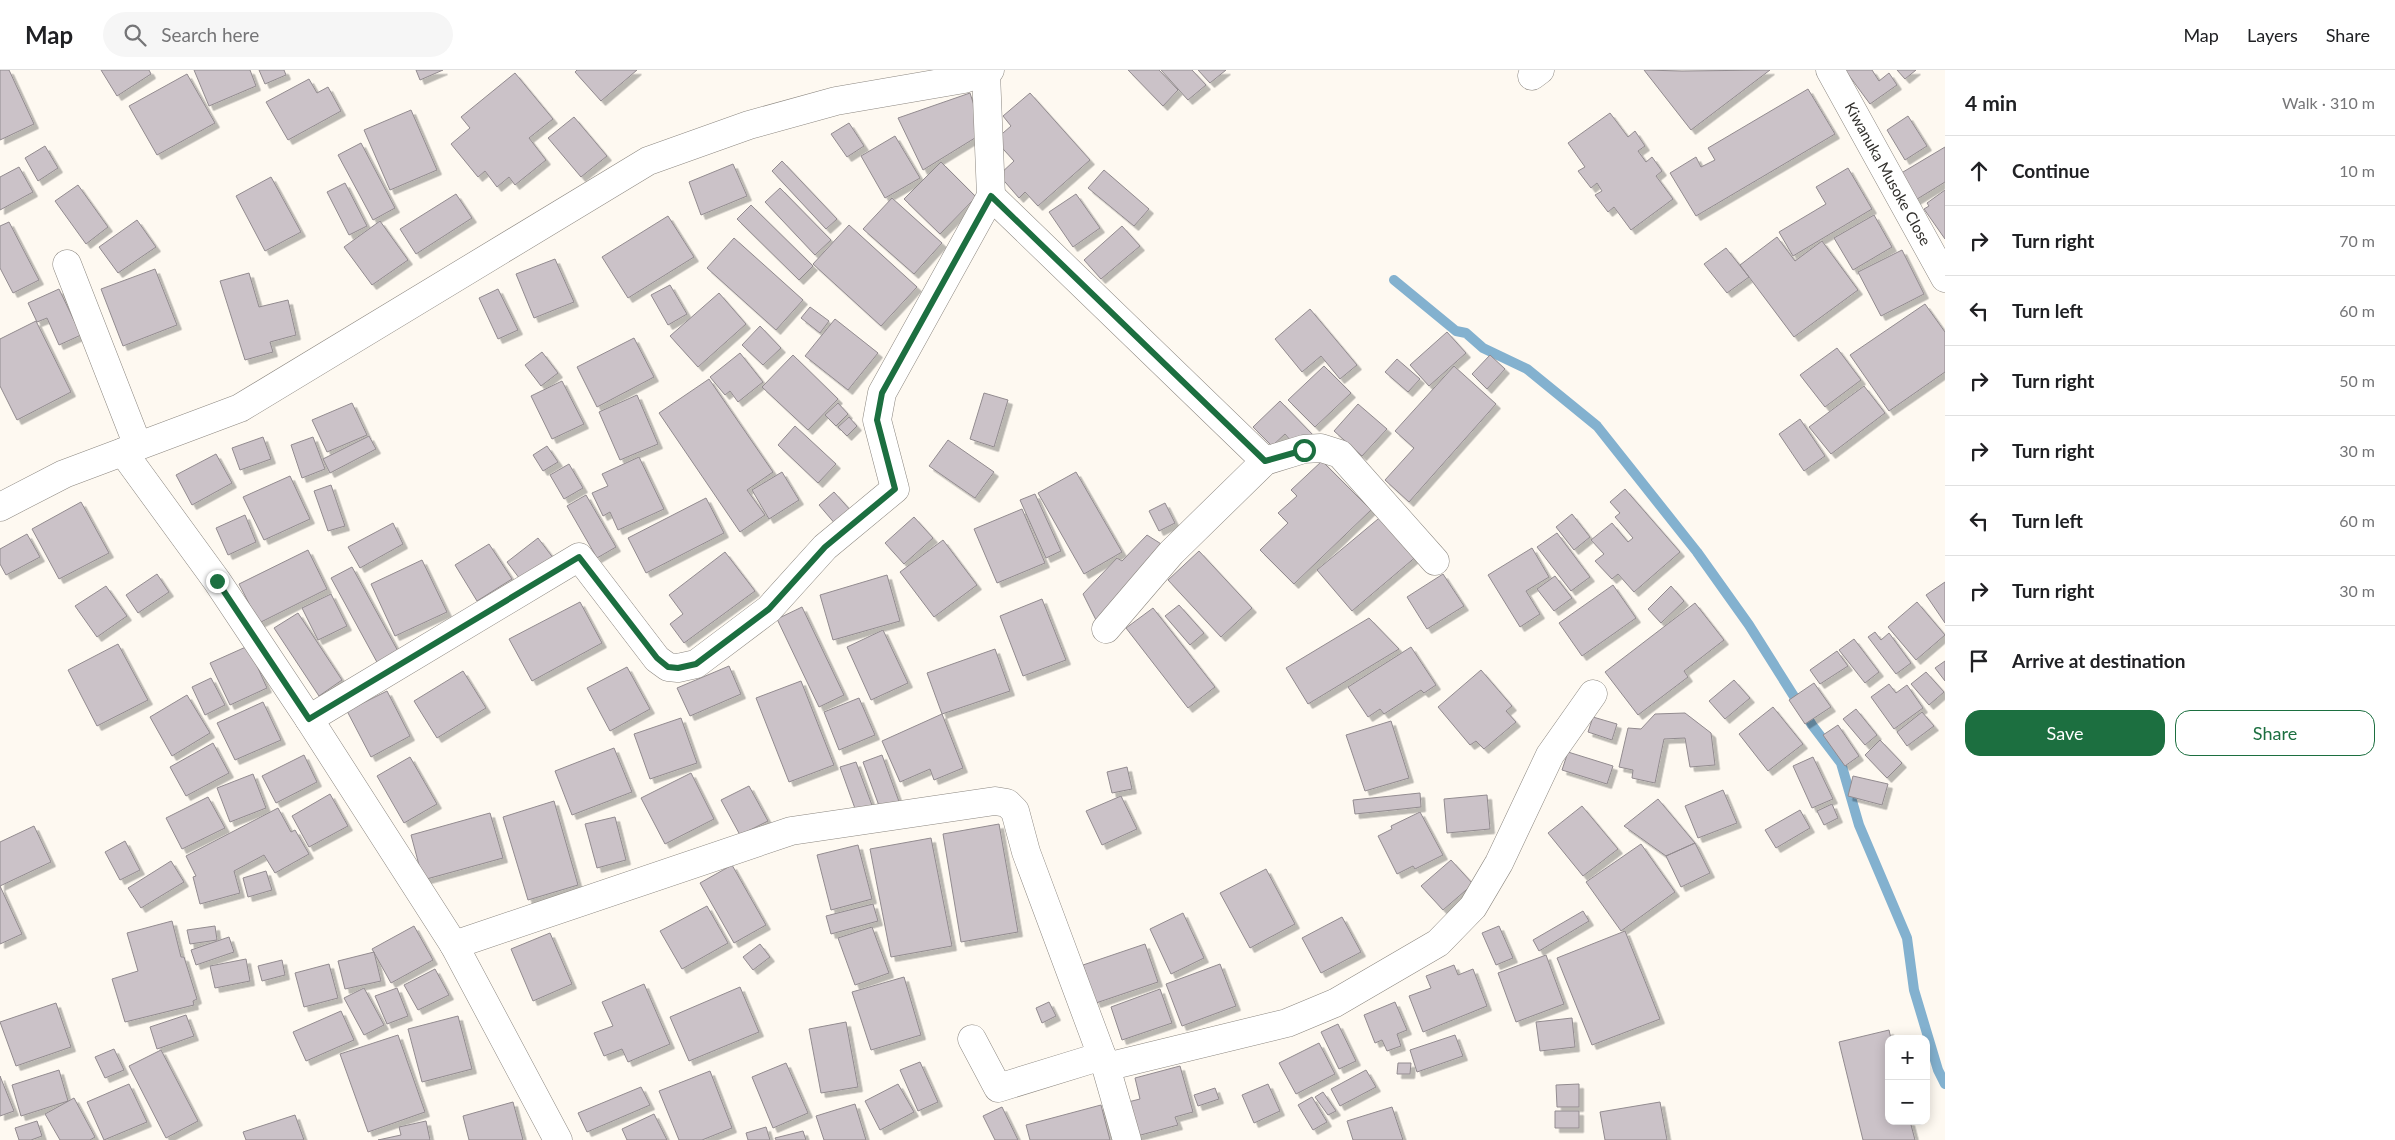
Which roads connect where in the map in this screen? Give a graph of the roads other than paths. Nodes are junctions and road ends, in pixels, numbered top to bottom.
1 (1830, 70) edge
2 (988, 71) edge
3 (991, 196) junction
4 (67, 264) dead end
5 (1945, 278) edge
6 (130, 449) junction
7 (1265, 461) junction
8 (0, 507) edge
9 (1436, 561) dead end
10 (1106, 629) dead end
11 (1593, 694) dead end
12 (309, 719) junction
13 (454, 946) junction
14 (972, 1039) dead end
15 (1104, 1062) junction
16 (558, 1140) edge
17 (1127, 1140) edge

1 - 5 street, Kiwanuka Musoke Close
2 - 3 street
2 - 6 street
3 - 7 street
3 - 12 street
4 - 6 street
6 - 8 street
6 - 12 street
7 - 9 street
7 - 10 street
11 - 15 street
12 - 13 street
13 - 15 street
13 - 16 street
14 - 15 street
15 - 17 street

